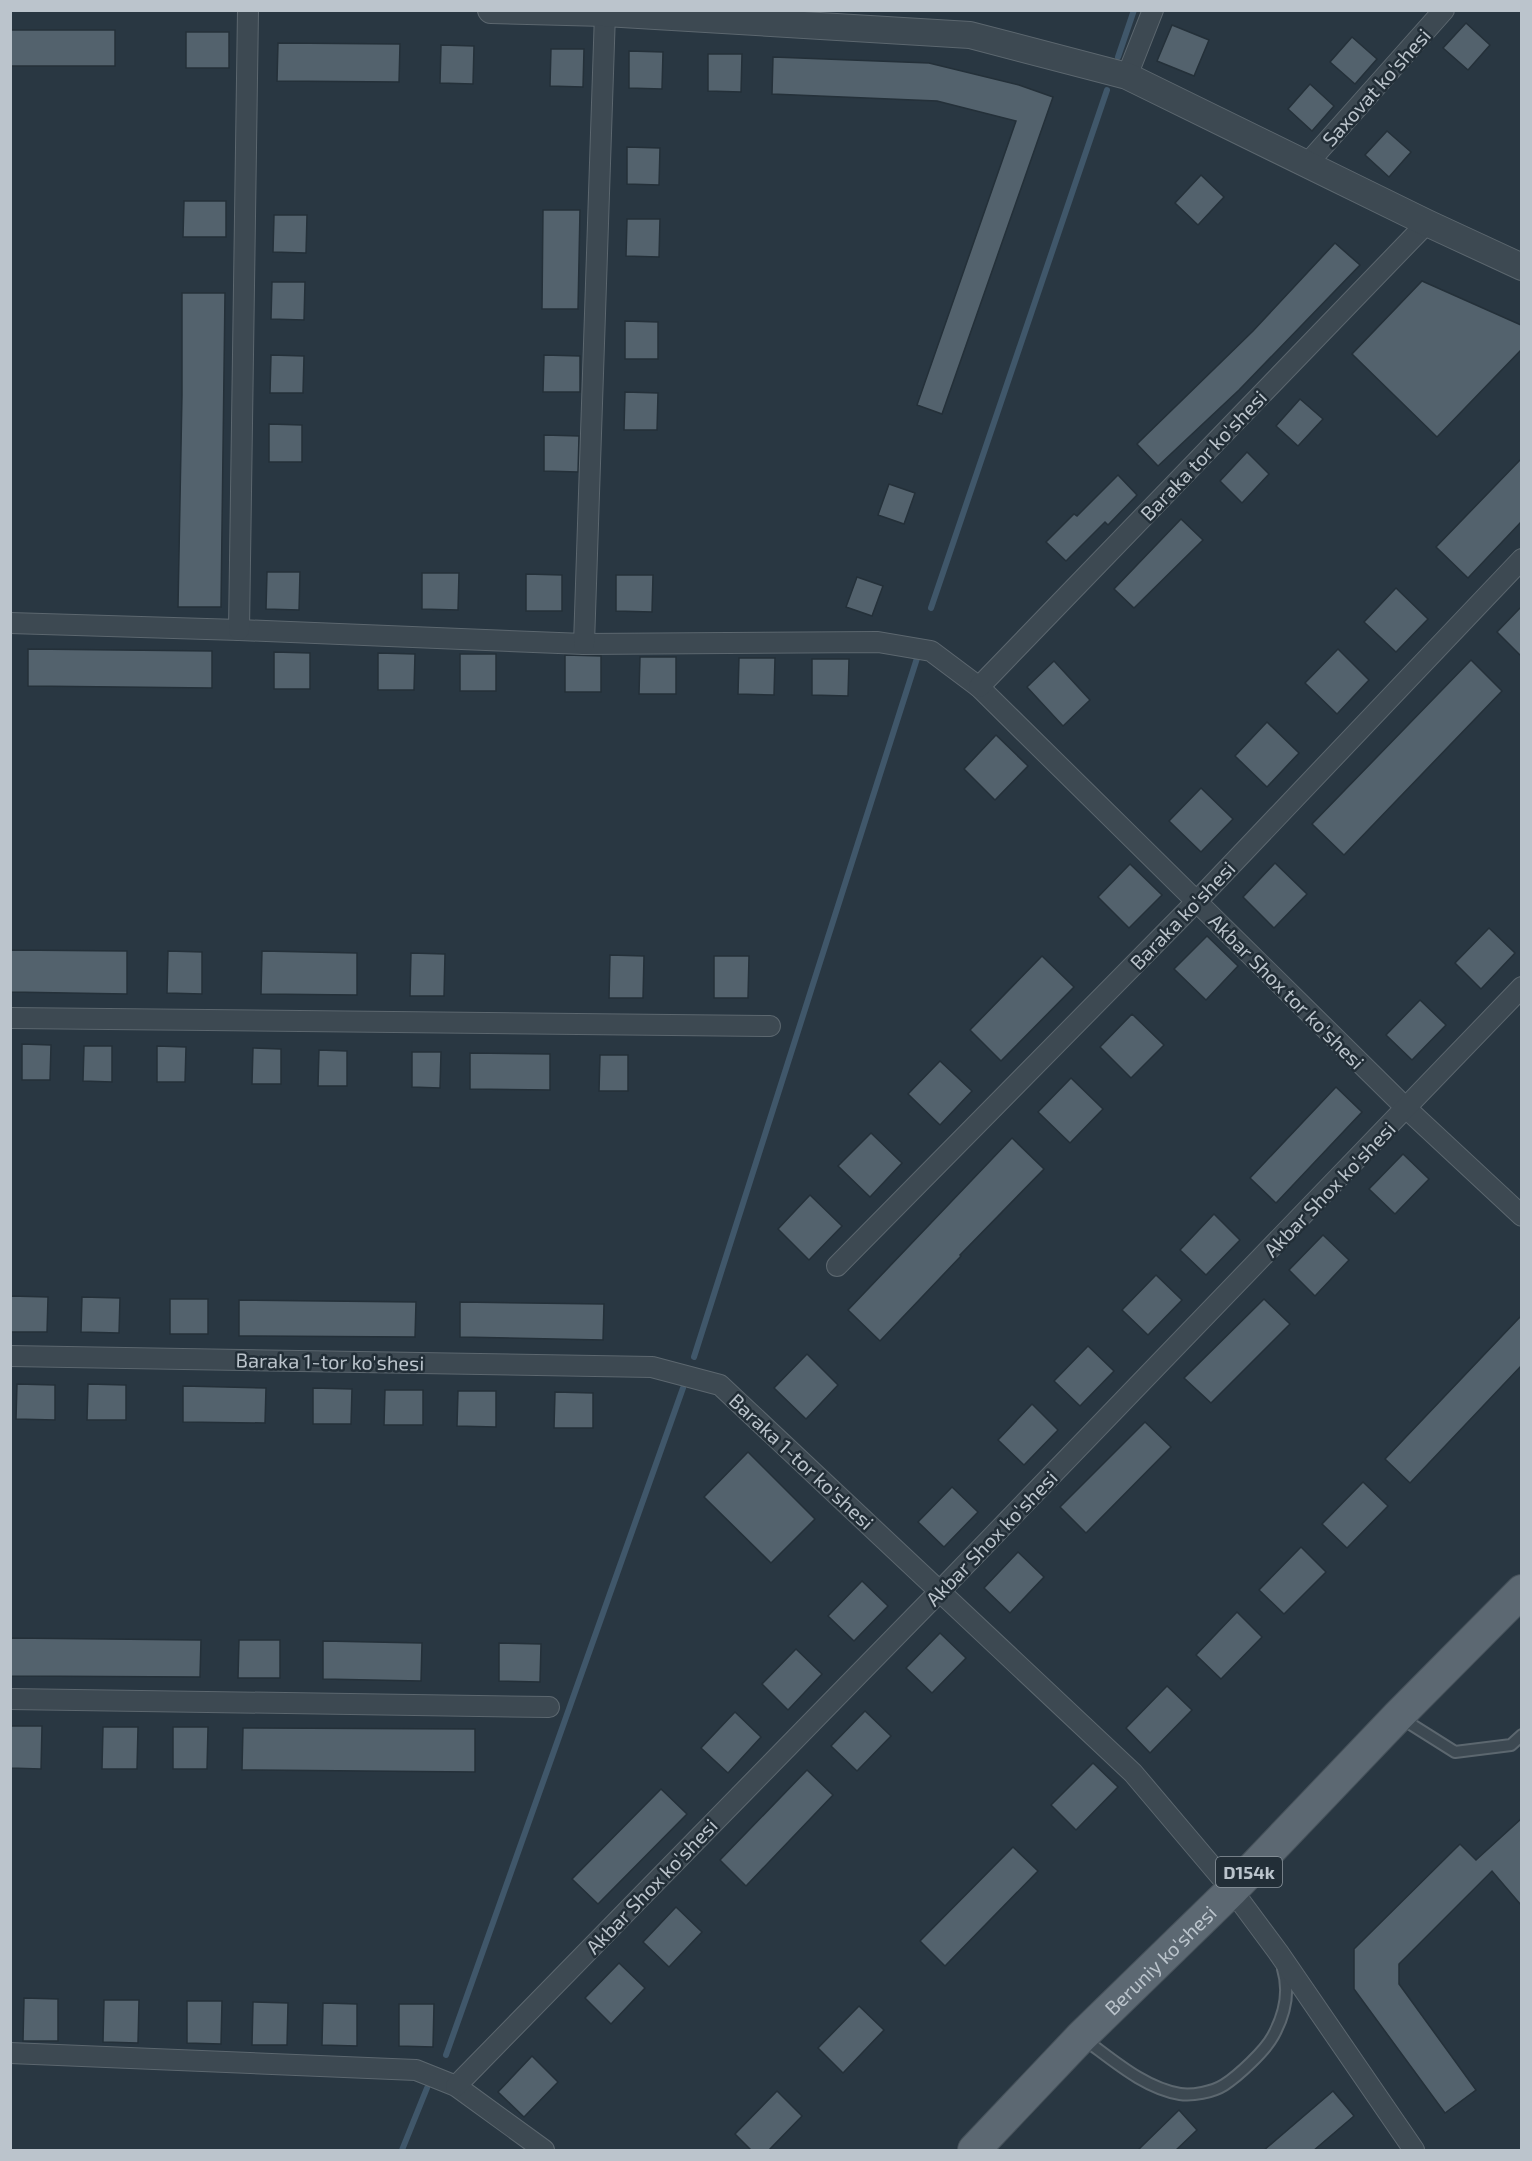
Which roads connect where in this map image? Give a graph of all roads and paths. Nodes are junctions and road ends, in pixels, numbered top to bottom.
1 (248, 10) edge
2 (491, 10) edge
3 (1153, 10) edge
4 (1444, 10) edge
5 (604, 13) junction
6 (1127, 76) junction
7 (1307, 164) junction
8 (1427, 223) junction
9 (1521, 267) edge
10 (1521, 559) edge
11 (10, 623) edge
12 (239, 630) junction
13 (584, 644) junction
14 (979, 687) junction
15 (1196, 902) junction
16 (1521, 987) edge
17 (10, 1018) edge
18 (770, 1026) dead end
19 (1406, 1108) junction
20 (1521, 1216) edge
21 (837, 1266) dead end
22 (10, 1356) edge
23 (940, 1591) junction
24 (1521, 1591) edge
25 (10, 1699) edge
26 (549, 1707) dead end
27 (1398, 1716) junction
28 (1521, 1735) edge
29 (1232, 1890) junction
30 (1278, 1952) junction
31 (1081, 2037) junction
32 (10, 2053) edge
33 (456, 2086) junction
34 (544, 2151) edge
35 (974, 2151) edge
36 (1414, 2151) edge

1 - 12 street
2 - 5 street
3 - 6 street
4 - 7 street, Saxovat ko'shesi
5 - 6 street
5 - 13 street
6 - 7 street
7 - 8 street
8 - 9 street
8 - 14 street, Baraka tor ko'shesi
10 - 15 street, Baraka ko'shesi
11 - 12 street, Akbar Shox tor ko'shesi
12 - 13 street, Akbar Shox tor ko'shesi
13 - 14 street, Akbar Shox tor ko'shesi
14 - 15 street, Akbar Shox tor ko'shesi
15 - 19 street, Akbar Shox tor ko'shesi
15 - 21 street, Baraka ko'shesi
16 - 19 street, Akbar Shox ko'shesi
17 - 18 street
19 - 20 street, Akbar Shox tor ko'shesi
19 - 23 street, Akbar Shox ko'shesi
22 - 23 street, Baraka 1-tor ko'shesi
23 - 29 street, Baraka 1-tor ko'shesi
23 - 33 street, Akbar Shox ko'shesi
24 - 27 main road, Beruniy ko'shesi / D154k
25 - 26 street
27 - 28 lane
27 - 29 main road, Beruniy ko'shesi / D154k
29 - 30 street, Baraka 1-tor ko'shesi
29 - 31 main road, Beruniy ko'shesi / D154k
30 - 31 lane
30 - 36 street, Baraka 1-tor ko'shesi
31 - 35 main road, Beruniy ko'shesi / D154k
32 - 33 street
33 - 34 street

